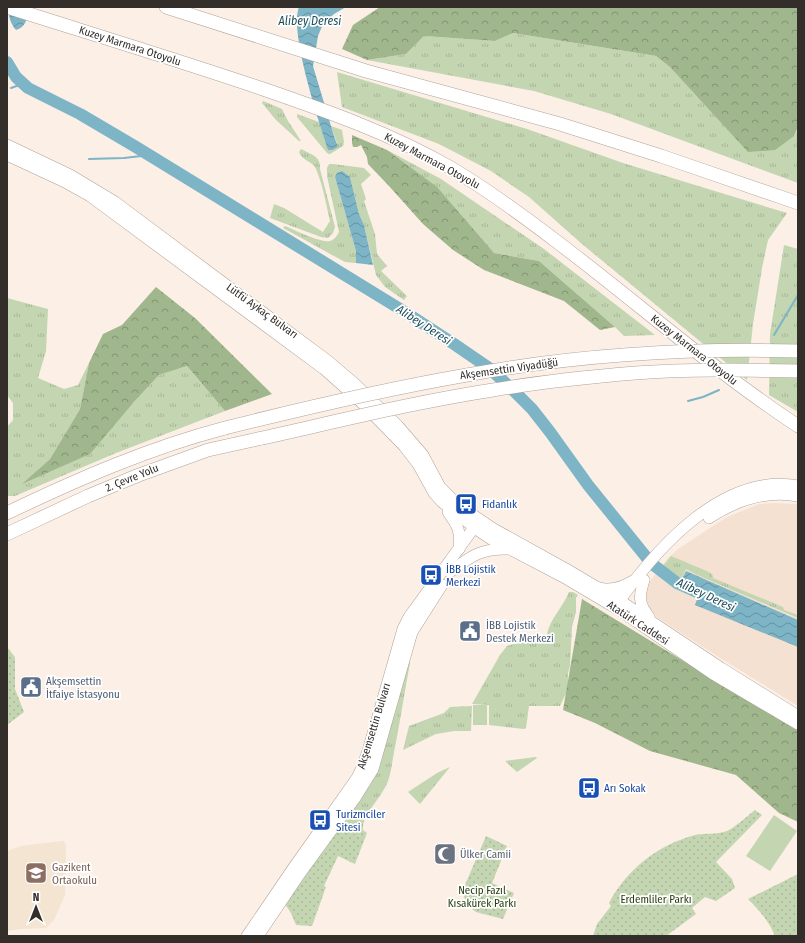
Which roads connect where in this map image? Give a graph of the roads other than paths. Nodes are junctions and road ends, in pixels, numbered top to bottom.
1 (7, 7) edge
2 (166, 7) edge
3 (7, 145) edge
4 (7, 155) edge
5 (798, 203) edge
6 (798, 351) edge
7 (798, 371) edge
8 (798, 426) edge
9 (225, 428) joint
10 (262, 438) joint
11 (798, 486) edge
12 (798, 496) edge
13 (442, 502) junction
14 (7, 513) edge
15 (480, 525) junction
16 (7, 534) edge
17 (514, 549) junction
18 (458, 550) junction
19 (665, 550) junction
20 (450, 572) junction
21 (643, 578) junction
22 (598, 592) junction
23 (621, 605) junction
24 (654, 624) junction
25 (403, 643) junction
26 (798, 716) edge
27 (798, 724) edge
28 (378, 730) junction
29 (247, 936) edge
30 (258, 936) edge

1 - 8 highway, Kuzey Marmara Otoyolu
2 - 5 highway
3 - 15 main road, Lütfü Aykaç Bulvarı
4 - 13 main road, Lütfü Aykaç Bulvarı
6 - 9 highway, Akşemsettin Viyadüğü, bridge
7 - 10 highway, Akşemsettin Viyadüğü, bridge
9 - 14 highway, 2. Çevre Yolu
10 - 16 highway, 2. Çevre Yolu
11 - 19 main road
12 - 19 main road
13 - 15 main road, Lütfü Aykaç Bulvarı
13 - 18 main road
15 - 17 main road, Atatürk Caddesi
15 - 18 main road, Akşemsettin Bulvarı
15 - 20 main road, Akşemsettin Bulvarı
15 - 22 main road, Atatürk Caddesi
17 - 20 main road
17 - 22 main road, Atatürk Caddesi
18 - 25 main road, Akşemsettin Bulvarı
19 - 21 main road
20 - 25 main road, Akşemsettin Bulvarı
21 - 22 main road
21 - 23 main road
21 - 24 main road
22 - 23 main road, Atatürk Caddesi
23 - 24 main road, Atatürk Caddesi
23 - 27 main road, Atatürk Caddesi
24 - 26 main road, Atatürk Caddesi
25 - 28 main road, Akşemsettin Bulvarı
28 - 29 main road, Akşemsettin Bulvarı
28 - 30 main road, Akşemsettin Bulvarı

